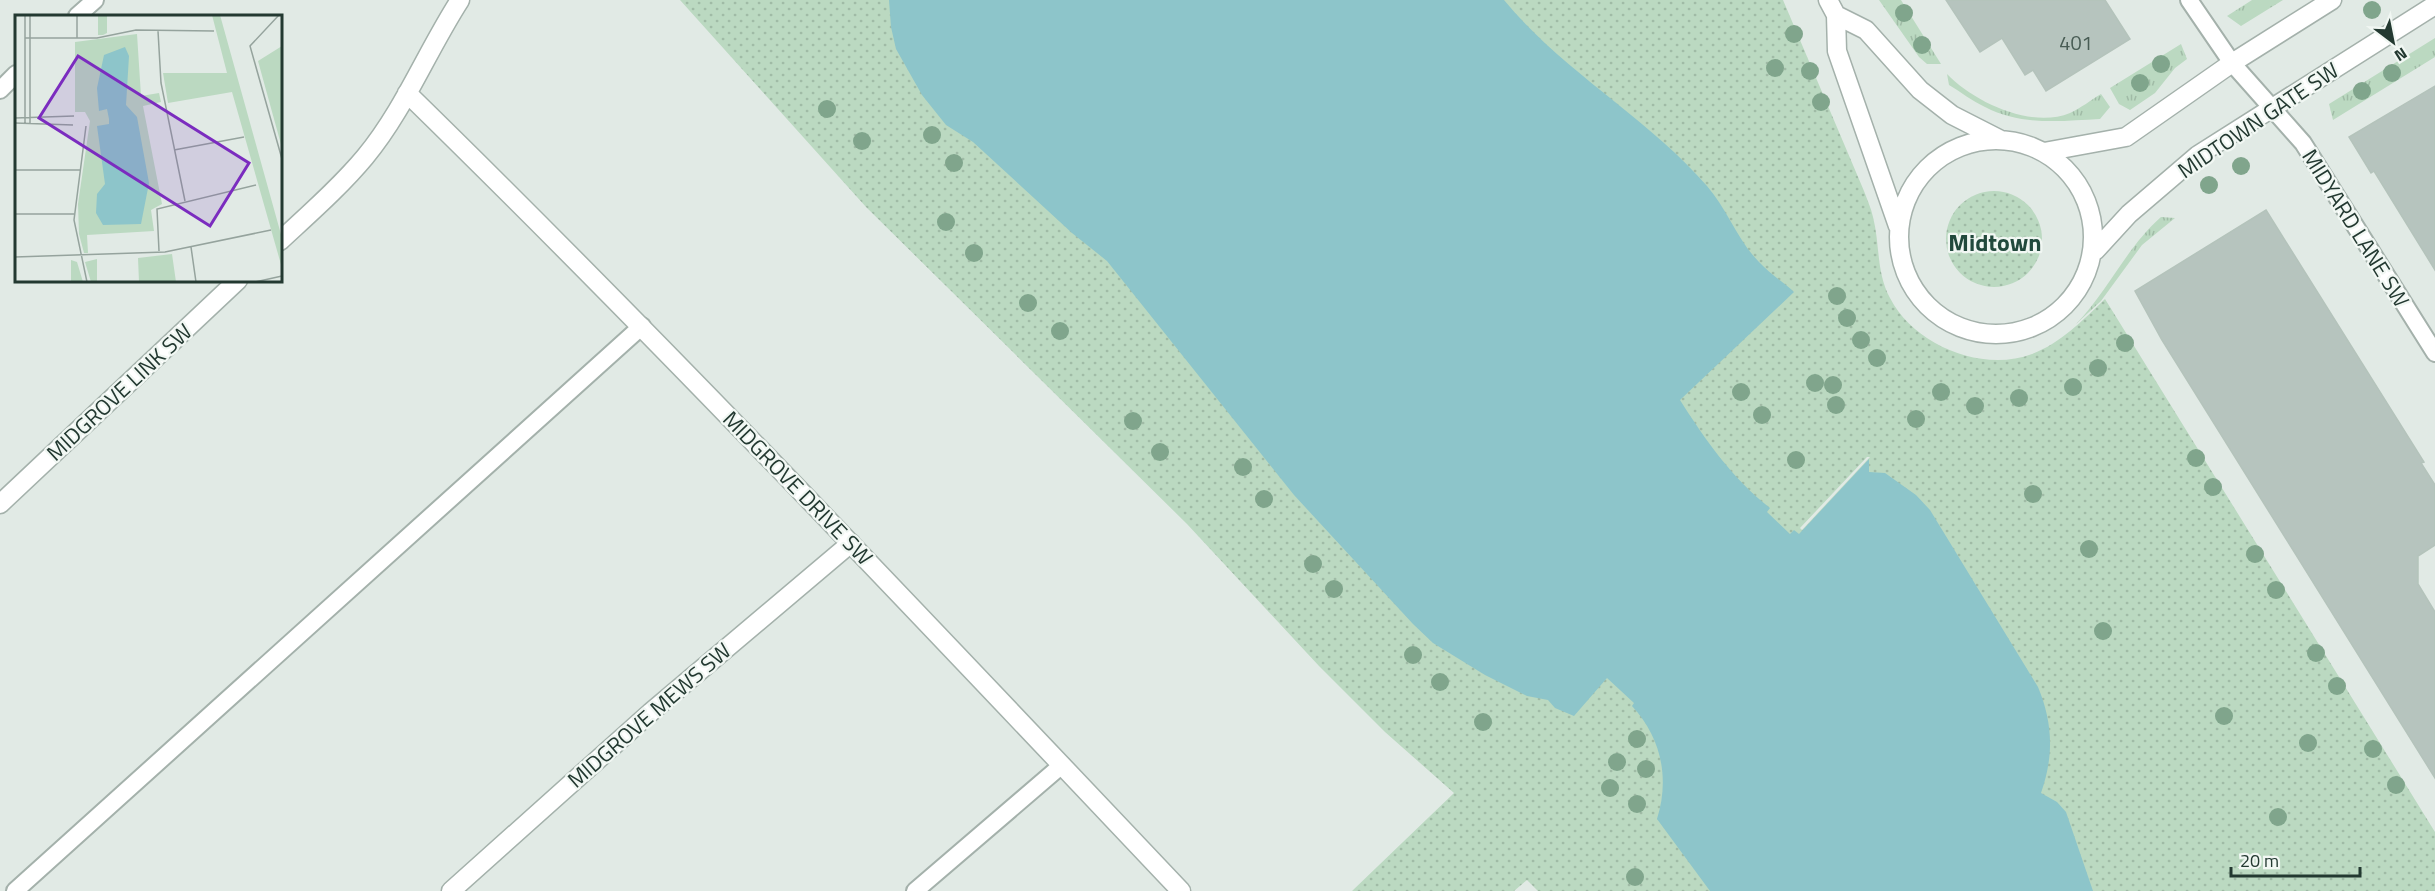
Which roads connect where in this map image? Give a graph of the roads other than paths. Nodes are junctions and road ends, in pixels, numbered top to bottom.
1 (95, 0) edge
2 (460, 0) edge
3 (2189, 0) edge
4 (2332, 0) edge
5 (2435, 5) edge
6 (1832, 7) edge
7 (78, 15) edge
8 (2232, 63) junction
9 (15, 75) edge
10 (0, 90) edge
11 (407, 93) junction
12 (2273, 107) junction
13 (2001, 140) junction
14 (2044, 152) junction
15 (1898, 226) junction
16 (282, 239) edge
17 (2095, 251) junction
18 (236, 282) edge
19 (642, 326) junction
20 (2435, 353) edge
21 (0, 504) edge
22 (851, 543) junction
23 (1062, 765) junction
24 (15, 891) edge
25 (451, 891) edge
26 (915, 891) edge
27 (1181, 891) edge

1 - 7 lane
2 - 11 street
3 - 8 lane, MIDYARD LANE SW
4 - 8 street
5 - 12 street, MIDTOWN GATE SW
6 - 13 street
6 - 15 street
8 - 12 lane, MIDYARD LANE SW
8 - 14 street
9 - 10 lane
11 - 16 street
11 - 19 street, MIDGROVE DRIVE SW
12 - 17 street, MIDTOWN GATE SW
12 - 20 lane, MIDYARD LANE SW
13 - 14 street
13 - 15 street
14 - 17 street
15 - 17 street
18 - 21 street, MIDGROVE LINK SW
19 - 22 street, MIDGROVE DRIVE SW
19 - 24 lane
22 - 23 street, MIDGROVE DRIVE SW
22 - 25 street, MIDGROVE MEWS SW
23 - 26 lane
23 - 27 street, MIDGROVE DRIVE SW

